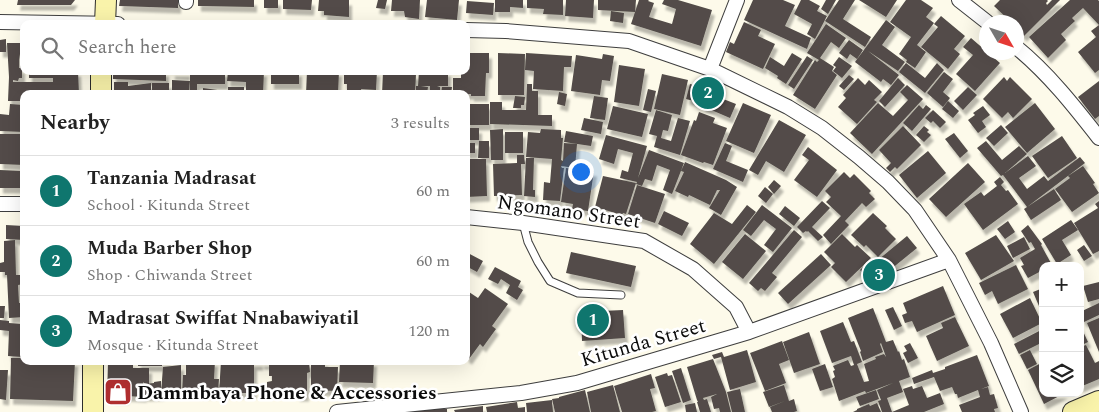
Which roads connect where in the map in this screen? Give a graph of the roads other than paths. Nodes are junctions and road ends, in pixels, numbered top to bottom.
1 (106, 0) edge
2 (737, 0) edge
3 (959, 0) edge
4 (979, 16) edge
5 (105, 20) edge
6 (0, 22) edge
7 (20, 22) edge
8 (470, 30) edge
9 (1024, 54) edge
10 (710, 69) junction
11 (101, 75) edge
12 (101, 90) edge
13 (1099, 138) edge
14 (0, 204) edge
15 (20, 204) edge
16 (470, 217) edge
17 (523, 223) junction
18 (949, 260) junction
19 (622, 295) dead end
20 (749, 332) junction
21 (93, 365) edge
22 (1099, 401) edge
23 (93, 412) edge
24 (337, 412) edge
25 (1021, 412) edge
26 (1073, 412) edge

1 - 5 street
2 - 10 street
3 - 4 street
6 - 7 street
8 - 10 street
9 - 13 street
10 - 18 street
11 - 12 street
14 - 15 street
16 - 17 street, Ngomano Street
17 - 19 lane
17 - 20 street, Ngomano Street
18 - 20 street, Kitunda Street
18 - 25 street
20 - 24 street, Kitunda Street
21 - 23 street
22 - 26 street

